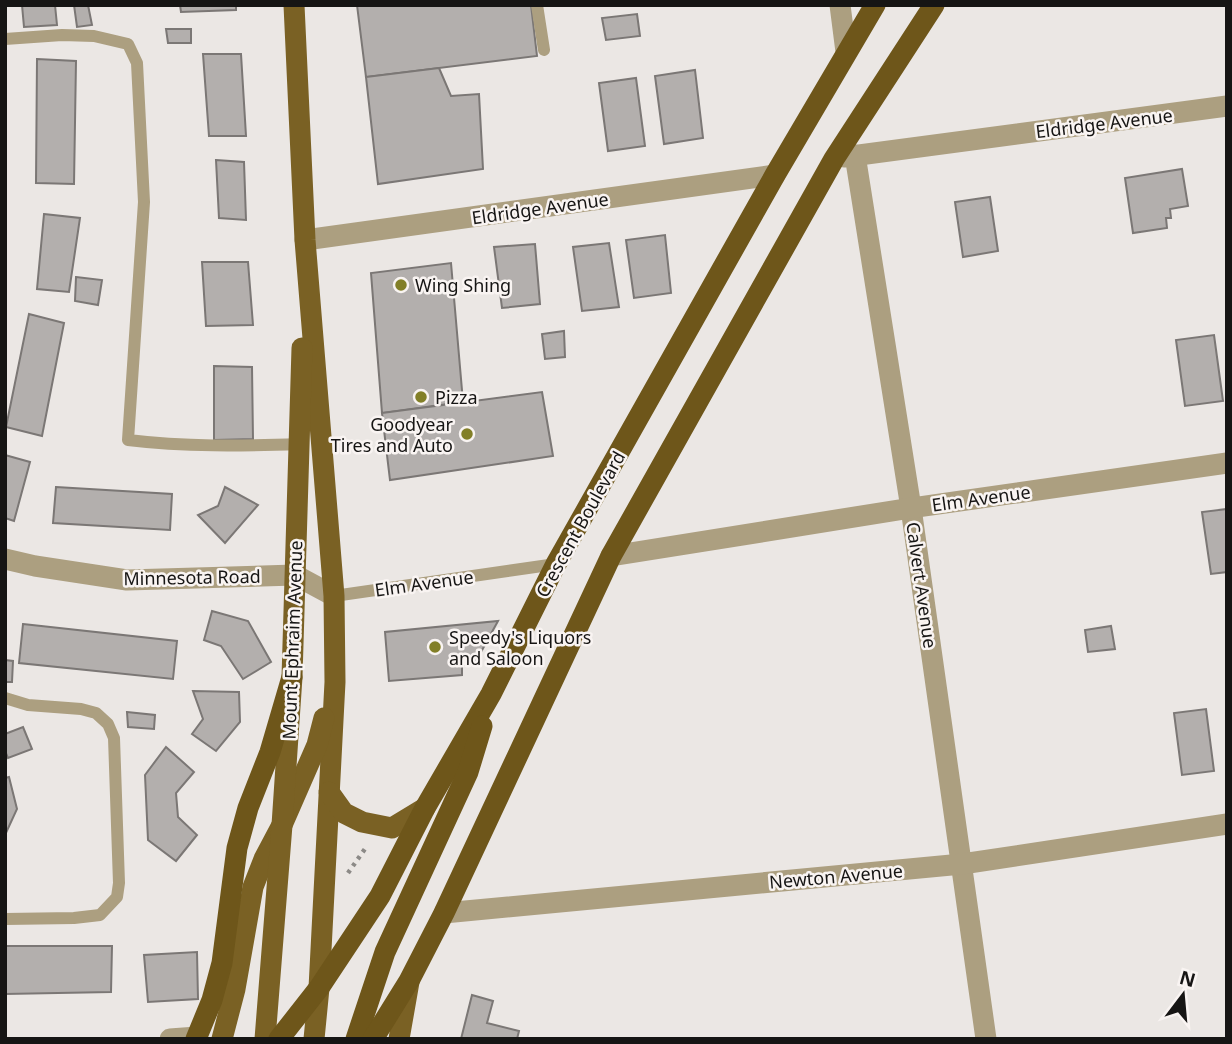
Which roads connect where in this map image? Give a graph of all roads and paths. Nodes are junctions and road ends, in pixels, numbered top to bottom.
1 (294, 5) edge
2 (537, 5) edge
3 (840, 5) edge
4 (875, 5) edge
5 (934, 5) edge
6 (5, 39) edge
7 (544, 50) dead end
8 (846, 52) junction
9 (1227, 106) edge
10 (855, 155) junction
11 (834, 159) junction
12 (775, 175) junction
13 (305, 240) junction
14 (299, 444) junction
15 (1227, 463) edge
16 (911, 508) junction
17 (611, 556) junction
18 (5, 558) edge
19 (556, 564) junction
20 (295, 575) junction
21 (334, 596) junction
22 (292, 677) junction
23 (335, 682) junction
24 (491, 694) junction
25 (5, 698) edge
26 (329, 792) junction
27 (425, 808) junction
28 (1227, 824) edge
29 (282, 825) junction
30 (374, 836) dead end
31 (962, 864) junction
32 (345, 877) dead end
33 (444, 913) junction
34 (5, 919) edge
35 (409, 981) junction
36 (319, 988) junction
37 (235, 989) junction
38 (197, 1038) edge
39 (170, 1039) edge
40 (222, 1039) edge
41 (265, 1039) edge
42 (279, 1039) edge
43 (314, 1039) edge
44 (356, 1039) edge
45 (373, 1039) edge
46 (398, 1039) edge
47 (986, 1039) edge

1 - 13 main road, Mount Ephraim Avenue
2 - 7 lane
3 - 8 street
4 - 8 highway, Crescent Boulevard
5 - 11 highway
6 - 14 lane
8 - 12 highway, Crescent Boulevard
9 - 10 street, Eldridge Avenue
10 - 11 street
10 - 16 street, Calvert Avenue
11 - 17 highway
12 - 13 street, Eldridge Avenue
12 - 19 highway, Crescent Boulevard
13 - 14 main road, Mount Ephraim Avenue
13 - 21 main road, Mount Ephraim Avenue
14 - 20 main road, Mount Ephraim Avenue
15 - 16 street, Elm Avenue
16 - 17 street, Elm Avenue
16 - 31 street, Calvert Avenue
17 - 33 highway
18 - 20 street, Minnesota Road
19 - 21 lane, Elm Avenue
19 - 24 highway, Crescent Boulevard
20 - 21 street
20 - 22 main road, Mount Ephraim Avenue
21 - 23 main road, Mount Ephraim Avenue
22 - 29 main road, Mount Ephraim Avenue
22 - 38 highway
23 - 26 main road, Mount Ephraim Avenue
23 - 29 main road
24 - 27 highway, Crescent Boulevard
24 - 44 highway
25 - 34 lane
26 - 27 main road
26 - 36 main road, Mount Ephraim Avenue
27 - 36 highway, Crescent Boulevard
28 - 31 street, Newton Avenue
29 - 37 main road
29 - 41 main road, Mount Ephraim Avenue
30 - 32 path
31 - 33 street, Newton Avenue
31 - 47 street, Calvert Avenue
33 - 35 highway
35 - 45 highway
35 - 46 main road
36 - 42 highway, Crescent Boulevard
36 - 43 main road, Mount Ephraim Avenue
37 - 38 main road
37 - 40 main road
38 - 39 street

